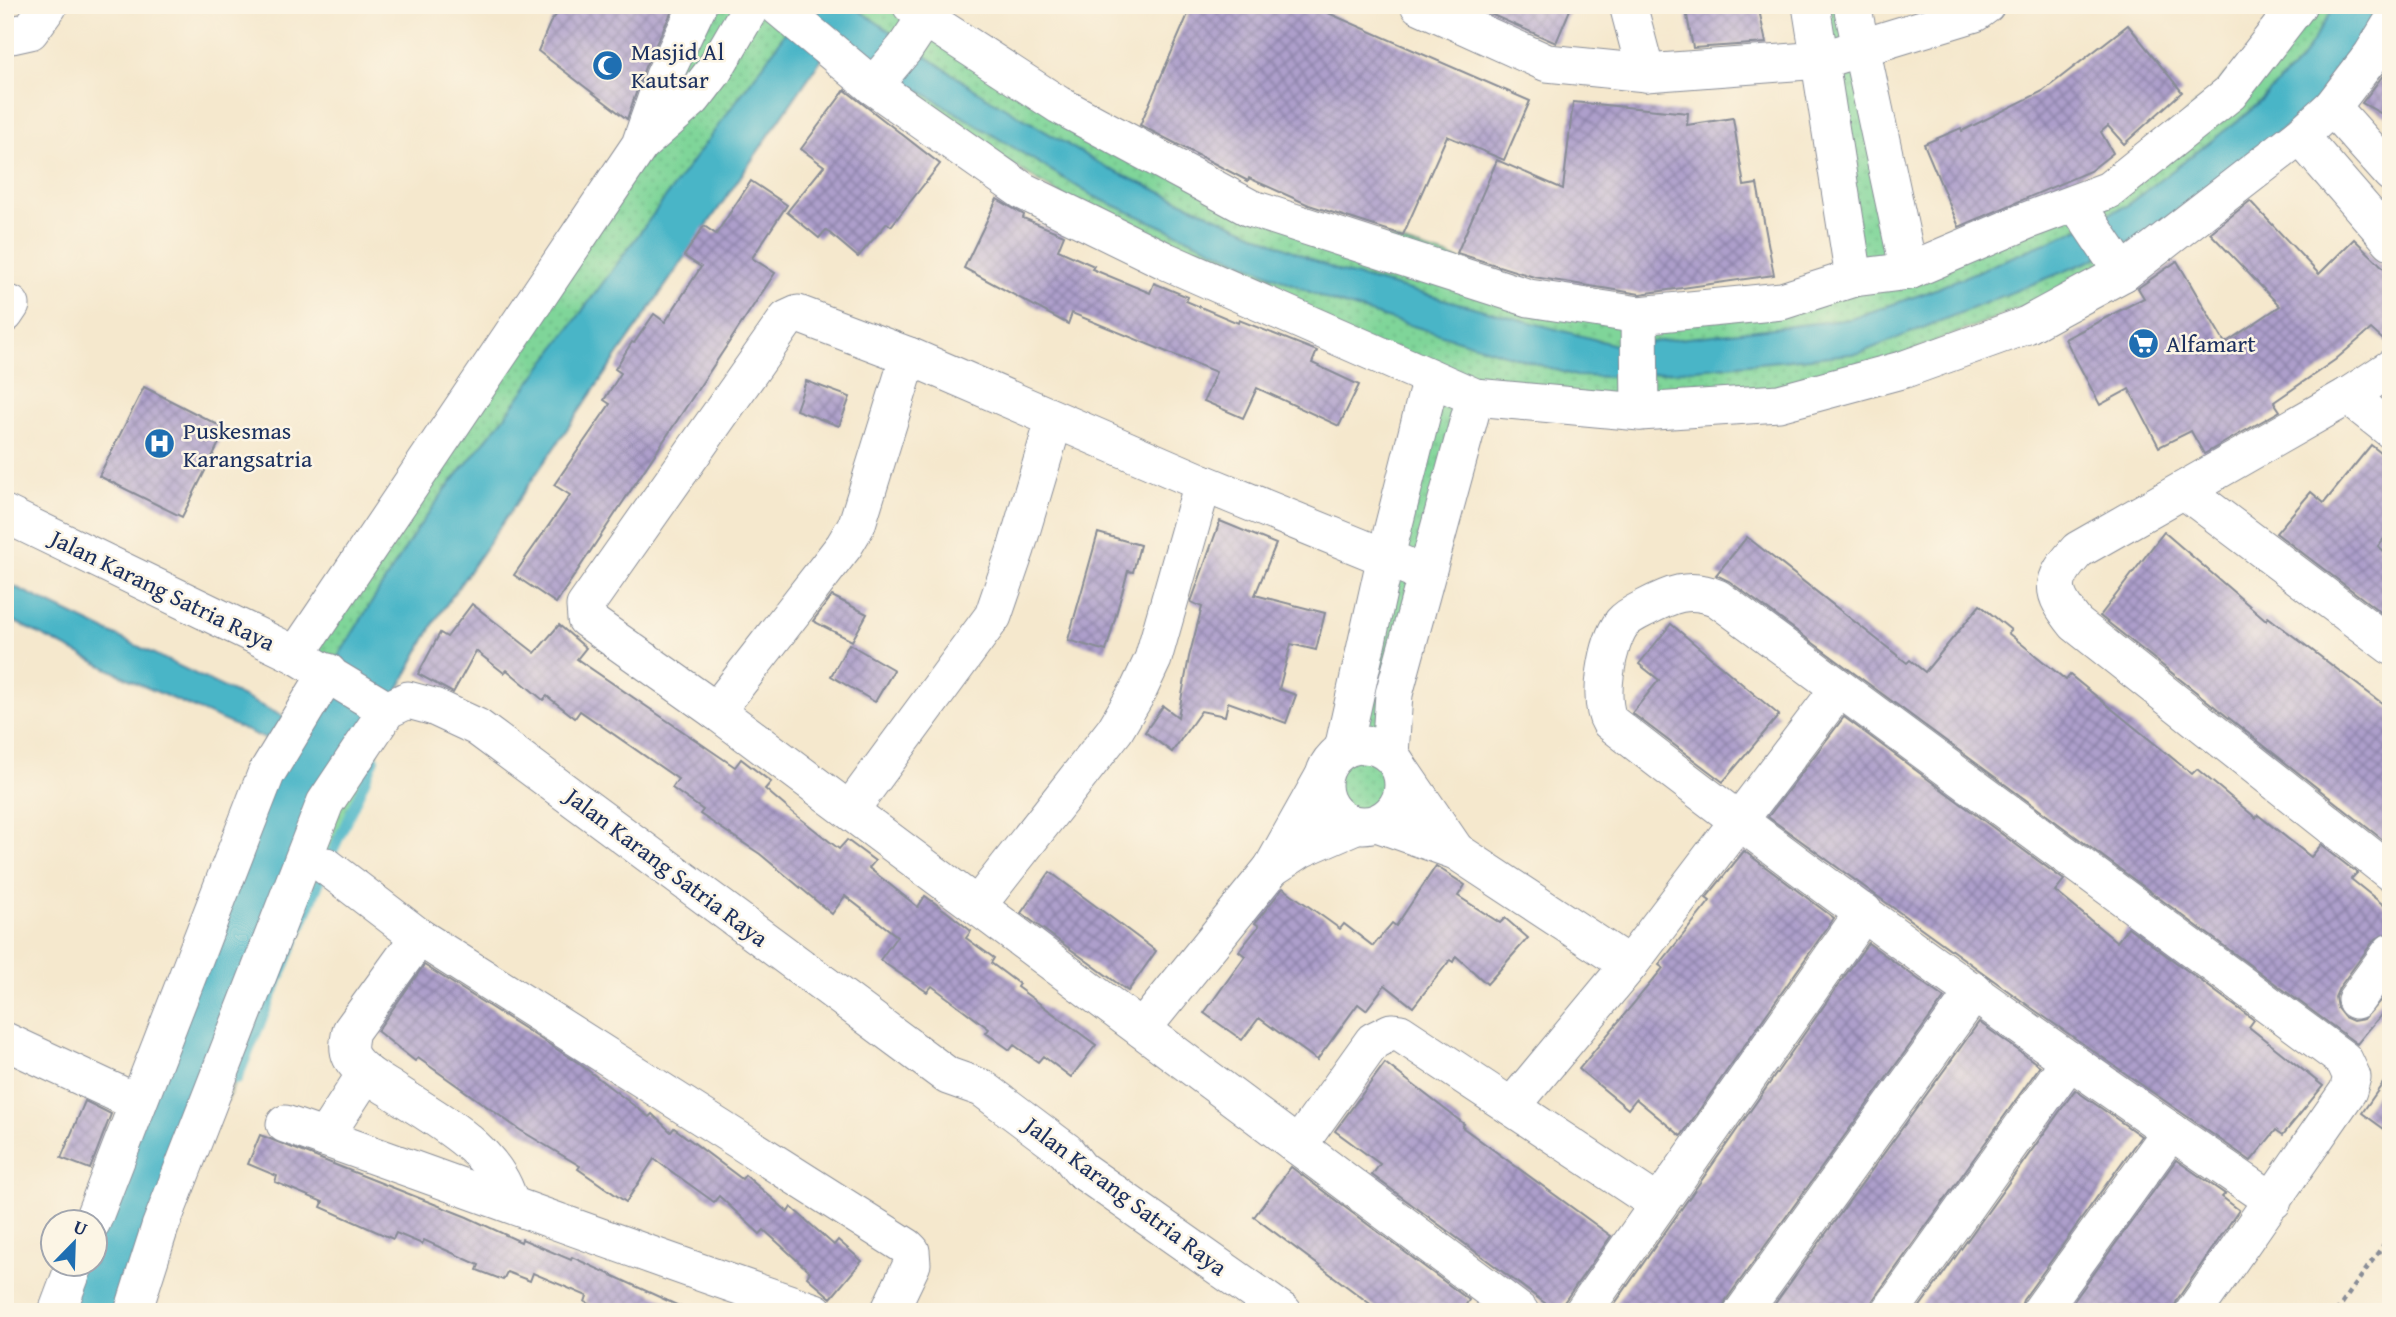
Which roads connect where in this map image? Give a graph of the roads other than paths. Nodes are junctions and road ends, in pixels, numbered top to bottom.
1 (49, 5) edge
2 (698, 5) edge
3 (752, 5) edge
4 (1419, 5) edge
5 (1628, 5) edge
6 (1811, 5) edge
7 (1852, 5) edge
8 (1986, 5) edge
9 (2298, 5) edge
10 (782, 11) edge
11 (918, 12) edge
12 (2391, 24) edge
13 (5, 32) edge
14 (1861, 50) junction
15 (1821, 60) junction
16 (1646, 73) junction
17 (879, 79) junction
18 (2332, 107) junction
19 (2300, 136) junction
20 (640, 145) junction
21 (2391, 173) edge
22 (2076, 203) junction
23 (2391, 240) edge
24 (1909, 271) junction
25 (2123, 273) junction
26 (1854, 278) junction
27 (1640, 325) junction
28 (909, 356) junction
29 (2391, 368) edge
30 (1431, 377) junction
31 (1639, 396) junction
32 (2348, 396) junction
33 (1475, 397) junction
34 (1054, 421) junction
35 (2391, 430) edge
36 (1203, 484) junction
37 (2185, 491) junction
38 (5, 514) edge
39 (1385, 556) junction
40 (1426, 574) junction
41 (2391, 646) edge
42 (296, 654) junction
43 (328, 672) junction
44 (1839, 689) junction
45 (387, 710) junction
46 (716, 711) junction
47 (1343, 749) junction
48 (1396, 763) junction
49 (1322, 779) junction
50 (850, 810) junction
51 (1737, 821) junction
52 (1367, 824) junction
53 (1456, 851) junction
54 (326, 866) dead end
55 (1272, 868) junction
56 (2391, 873) edge
57 (976, 906) junction
58 (1864, 912) junction
59 (419, 937) junction
60 (2391, 951) edge
61 (1629, 965) junction
62 (1975, 991) junction
63 (2356, 1000) dead end
64 (1142, 1029) junction
65 (5, 1041) edge
66 (2070, 1060) junction
67 (366, 1073) junction
68 (138, 1103) junction
69 (1513, 1105) junction
70 (285, 1124) dead end
71 (2171, 1131) junction
72 (324, 1138) junction
73 (1298, 1146) junction
74 (2273, 1201) junction
75 (510, 1204) junction
76 (1658, 1205) junction
77 (98, 1208) edge
78 (70, 1278) edge
79 (57, 1312) edge
80 (133, 1312) edge
81 (815, 1312) edge
82 (889, 1312) edge
83 (1283, 1312) edge
84 (1520, 1312) edge
85 (1583, 1312) edge
86 (1743, 1312) edge
87 (1890, 1312) edge
88 (2040, 1312) edge
89 (2193, 1312) edge

1 - 13 street
2 - 20 street
3 - 20 street
4 - 16 street
5 - 16 street
6 - 15 street
7 - 14 street
8 - 14 street
9 - 22 street
10 - 17 street
11 - 17 street
11 - 27 street
12 - 18 street
14 - 15 street
14 - 24 street
15 - 16 street
15 - 26 street
17 - 30 street
18 - 19 street
18 - 21 street
19 - 23 street
19 - 25 street
20 - 42 street
22 - 24 street
22 - 25 street
24 - 26 street
25 - 31 street
26 - 27 street
27 - 31 street
28 - 34 street
28 - 46 street
28 - 46 street
29 - 32 street
30 - 33 street
30 - 39 street
31 - 33 street
32 - 35 street
32 - 37 street
33 - 40 street
34 - 36 street
34 - 50 street
36 - 39 street
36 - 57 street
37 - 41 street
37 - 56 street
38 - 42 street, Jalan Karang Satria Raya
39 - 40 street
39 - 47 street
40 - 48 street
42 - 43 street, Jalan Karang Satria Raya
43 - 45 street, Jalan Karang Satria Raya
43 - 68 street
44 - 51 street
44 - 51 street
44 - 74 street
45 - 80 street
45 - 83 street, Jalan Karang Satria Raya
46 - 50 street
47 - 48 street
47 - 49 street
48 - 52 street
48 - 53 street
49 - 52 street
49 - 55 street
50 - 57 street
51 - 58 street
51 - 61 street
52 - 53 street
52 - 55 street
53 - 61 street
54 - 59 street
55 - 64 street
57 - 64 street
58 - 62 street
58 - 76 street
59 - 67 street
59 - 82 street
60 - 63 street
61 - 69 street
62 - 66 street
62 - 86 street
64 - 73 street
65 - 68 street
66 - 71 street
66 - 87 street
67 - 72 street
67 - 75 street
68 - 77 street
69 - 73 street
69 - 76 street
70 - 72 street
71 - 74 street
71 - 88 street
72 - 75 street
73 - 84 street
74 - 89 street
75 - 81 street
76 - 85 street
78 - 79 street

